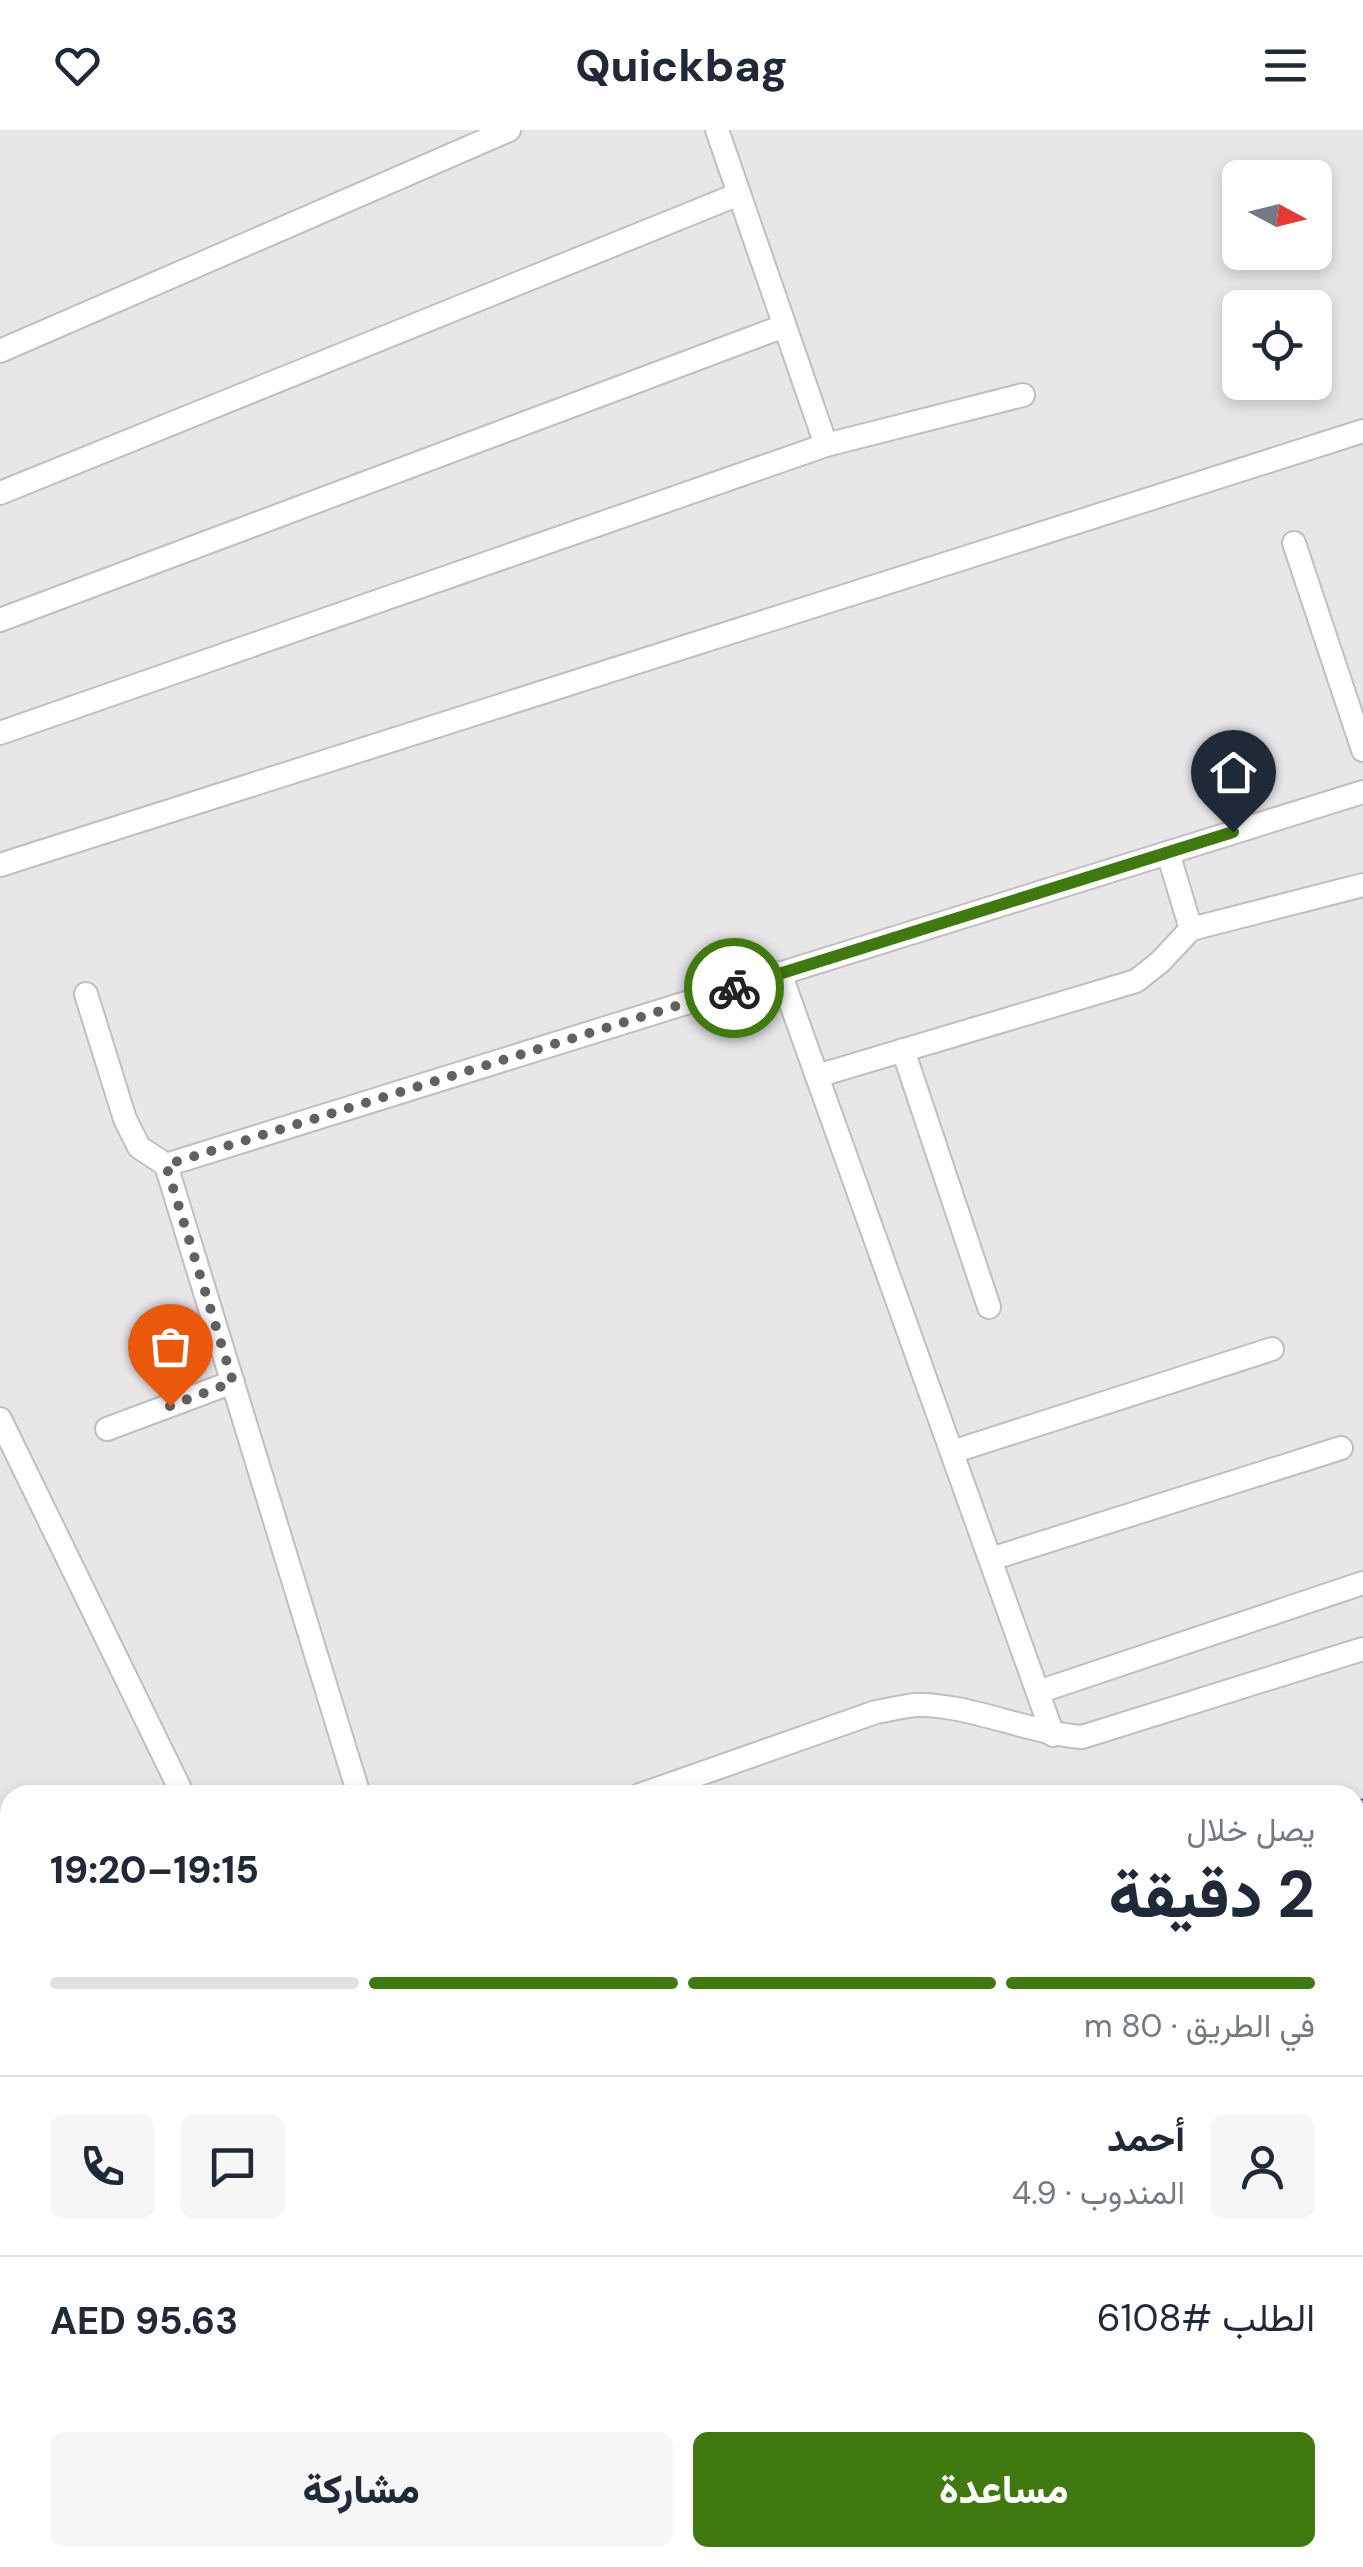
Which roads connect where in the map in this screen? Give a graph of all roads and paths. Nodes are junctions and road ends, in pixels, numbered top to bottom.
1 (509, 130) edge
2 (717, 130) edge
3 (739, 194) junction
4 (784, 326) junction
5 (0, 351) edge
6 (1023, 394) dead end
7 (1363, 431) edge
8 (826, 445) junction
9 (0, 493) edge
10 (1294, 543) dead end
11 (0, 620) edge
12 (0, 733) edge
13 (1363, 750) edge
14 (1363, 792) edge
15 (1168, 852) junction
16 (0, 865) edge
17 (1363, 886) edge
18 (1190, 929) junction
19 (780, 973) junction
20 (86, 994) dead end
21 (903, 1050) junction
22 (817, 1076) junction
23 (166, 1165) junction
24 (989, 1307) dead end
25 (1272, 1349) dead end
26 (233, 1382) junction
27 (0, 1419) edge
28 (106, 1430) dead end
29 (1341, 1448) dead end
30 (952, 1452) junction
31 (991, 1559) junction
32 (1363, 1582) edge
33 (1363, 1649) edge
34 (1038, 1692) junction
35 (1053, 1735) junction
36 (178, 1785) edge
37 (356, 1785) edge
38 (702, 1785) edge

1 - 5 lane
2 - 3 lane
3 - 4 lane
3 - 9 lane
4 - 8 lane
4 - 11 lane
6 - 8 lane
7 - 16 lane
8 - 12 lane
10 - 13 lane
14 - 15 lane
15 - 18 lane
15 - 19 lane
17 - 18 lane
18 - 21 lane
19 - 22 lane
19 - 23 lane
20 - 23 lane
21 - 22 lane
21 - 24 lane
22 - 30 lane
23 - 26 lane
25 - 30 lane
26 - 28 lane
26 - 37 lane
27 - 36 lane
29 - 31 lane
30 - 31 lane
31 - 34 lane
32 - 34 lane
33 - 35 lane
34 - 35 lane
35 - 38 lane

